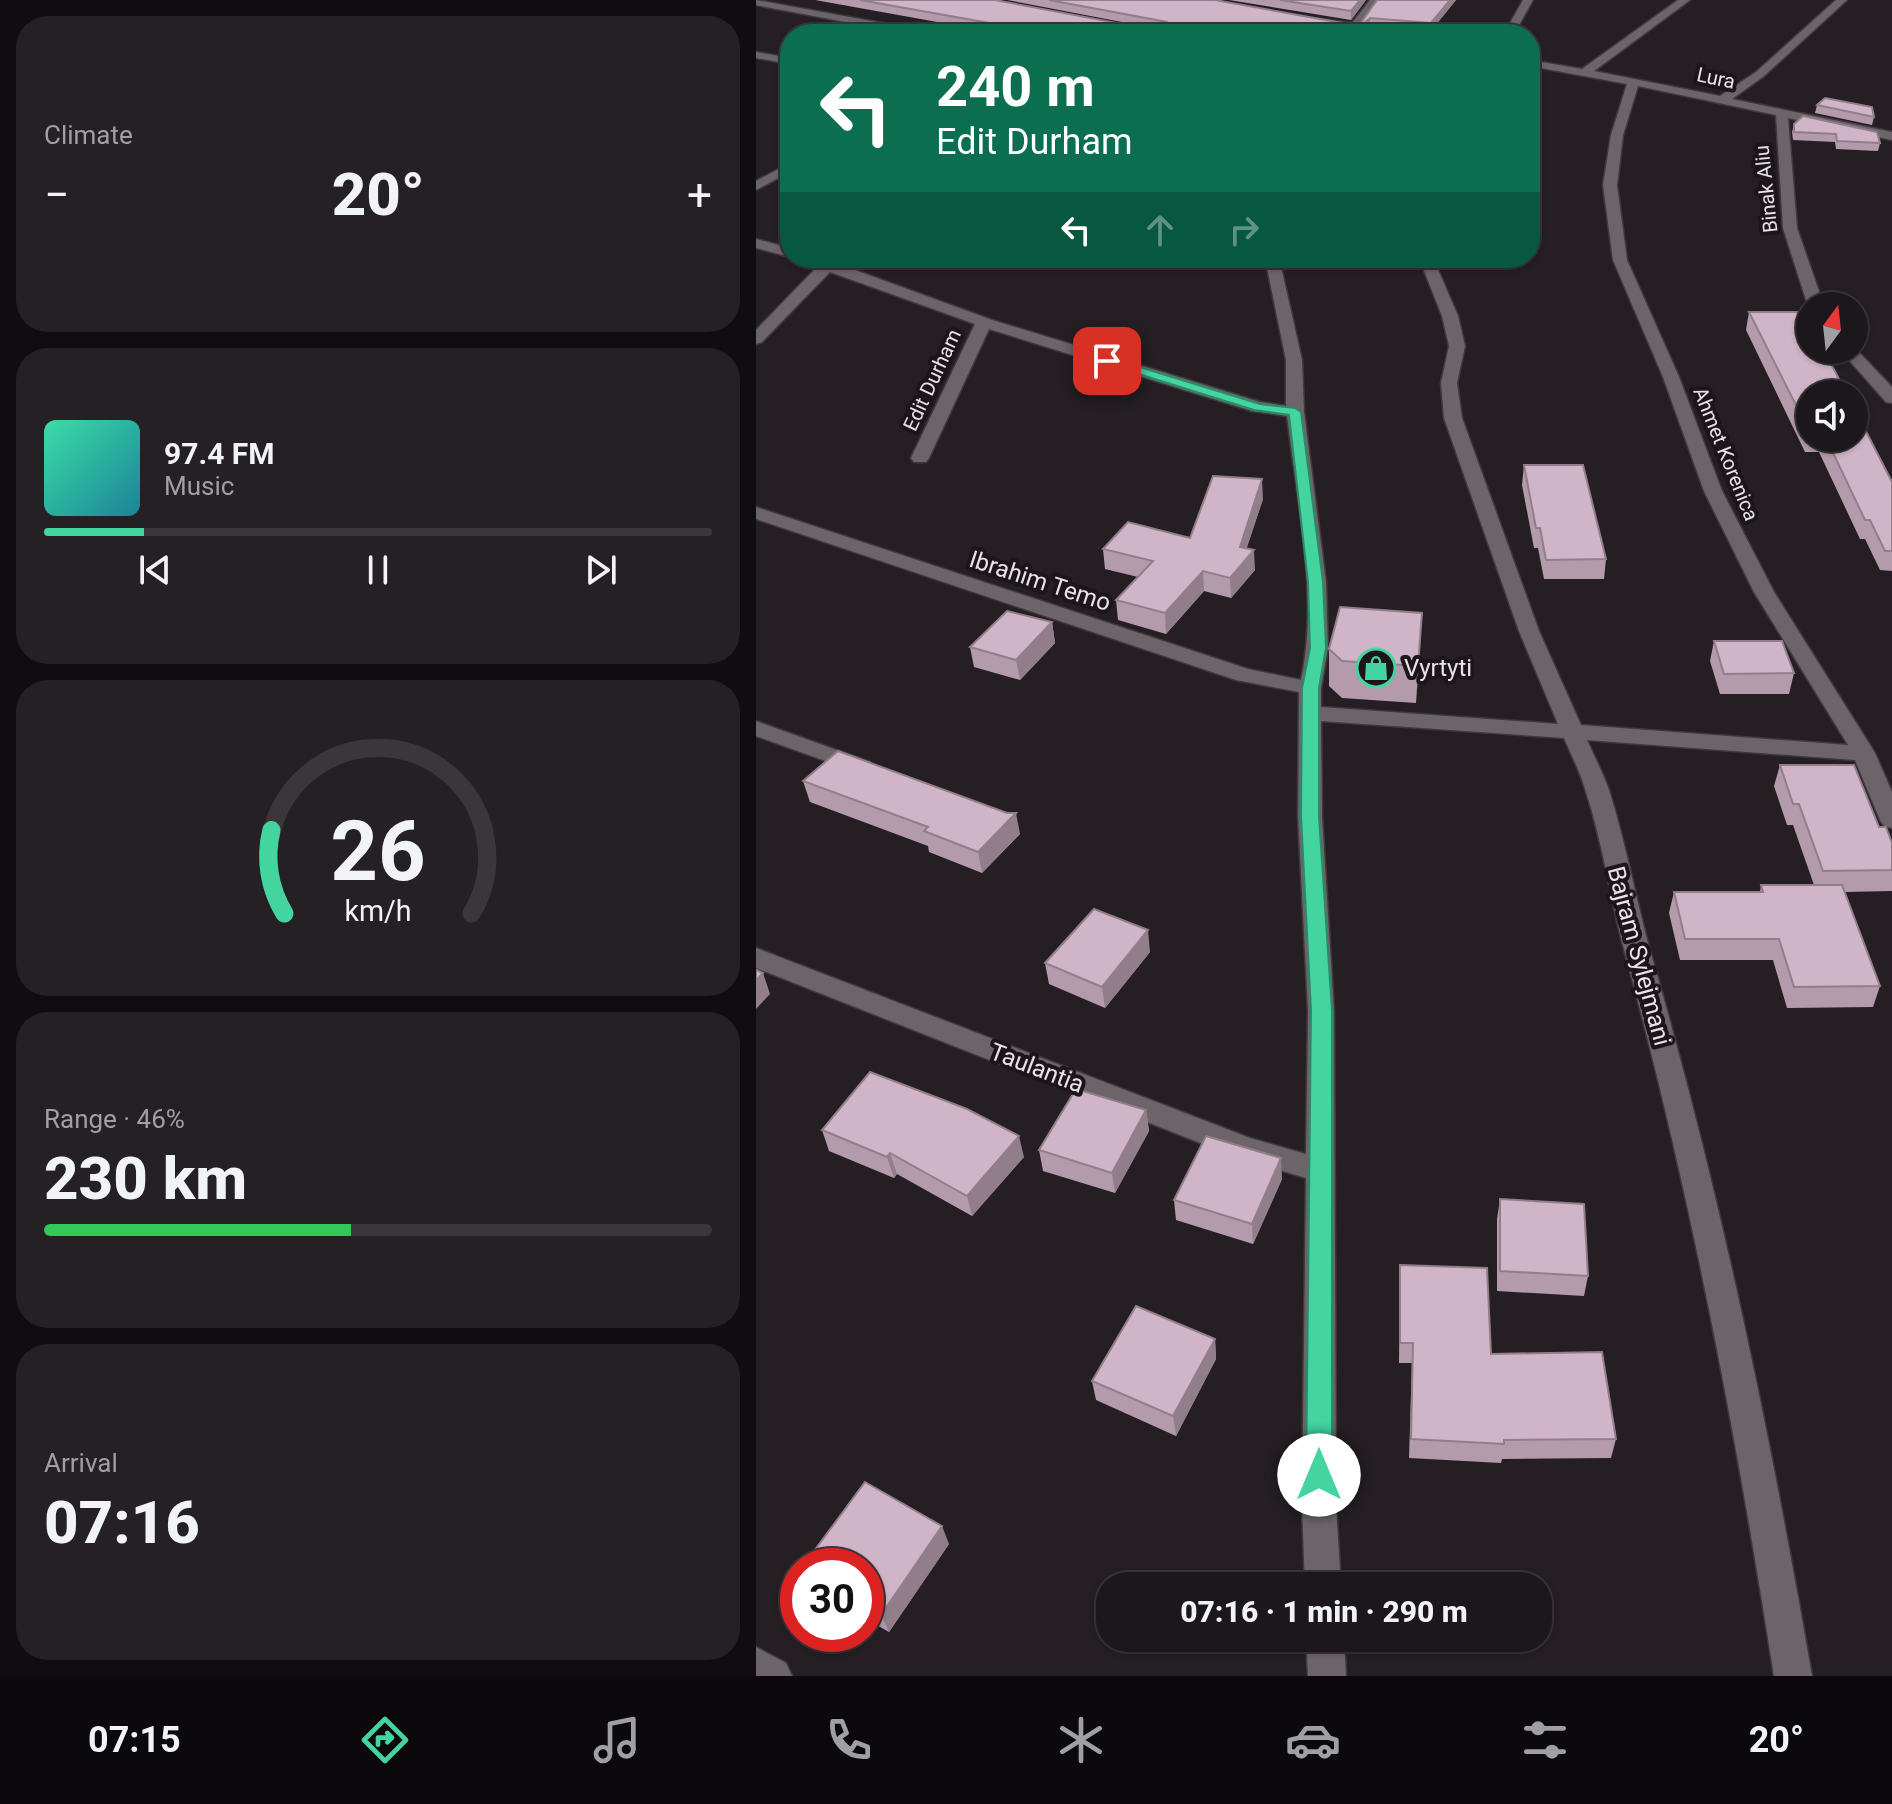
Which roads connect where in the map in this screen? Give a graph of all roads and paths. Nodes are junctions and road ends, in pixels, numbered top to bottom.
1 (1375, 0) edge
2 (1528, 0) edge
3 (1685, 0) edge
4 (1842, 0) edge
5 (756, 2) edge
6 (1299, 19) edge
7 (873, 24) edge
8 (1321, 24) edge
9 (1356, 24) edge
10 (1515, 24) edge
11 (756, 55) edge
12 (780, 59) edge
13 (1540, 65) edge
14 (1585, 72) junction
15 (1635, 82) junction
16 (1722, 100) junction
17 (1782, 113) junction
18 (1892, 137) edge
19 (780, 173) edge
20 (756, 186) edge
21 (756, 243) edge
22 (780, 248) edge
23 (825, 268) edge
24 (836, 268) edge
25 (1274, 268) edge
26 (1430, 268) edge
27 (1811, 292) edge
28 (986, 323) junction
29 (756, 339) edge
30 (1862, 364) edge
31 (1892, 398) edge
32 (1295, 412) junction
33 (920, 458) dead end
34 (756, 513) edge
35 (1311, 701) junction
36 (756, 728) edge
37 (1574, 732) junction
38 (1864, 753) junction
39 (886, 776) edge
40 (1892, 820) edge
41 (756, 958) edge
42 (1320, 1170) junction
43 (1322, 1572) edge
44 (1326, 1652) edge
45 (756, 1666) edge
46 (773, 1676) edge
47 (1327, 1676) edge
48 (1793, 1676) edge

1 - 9 street
2 - 10 street
3 - 14 street
4 - 16 street
5 - 7 street
6 - 8 street
11 - 12 street
13 - 14 street, Lura
14 - 15 street, Lura
15 - 16 street, Lura
15 - 38 street, Ahmet Korenica
16 - 17 street, Lura
17 - 18 street, Lura
17 - 27 street, Binak Aliu
19 - 20 street
21 - 22 street
23 - 29 street
24 - 28 street, Edit Durham
25 - 32 street
26 - 37 street, Bajram Sylejmani
28 - 32 street, Edit Durham
28 - 33 street, Edit Durham
30 - 31 street
32 - 35 street
34 - 35 street, Ibrahim Temo
35 - 37 street, Ibrahim Temo
35 - 42 street
36 - 39 street
37 - 38 street, Ibrahim Temo
37 - 48 street, Bajram Sylejmani
38 - 40 street, Ahmet Korenica
41 - 42 street, Taulantia
42 - 43 street
44 - 47 street
45 - 46 street

